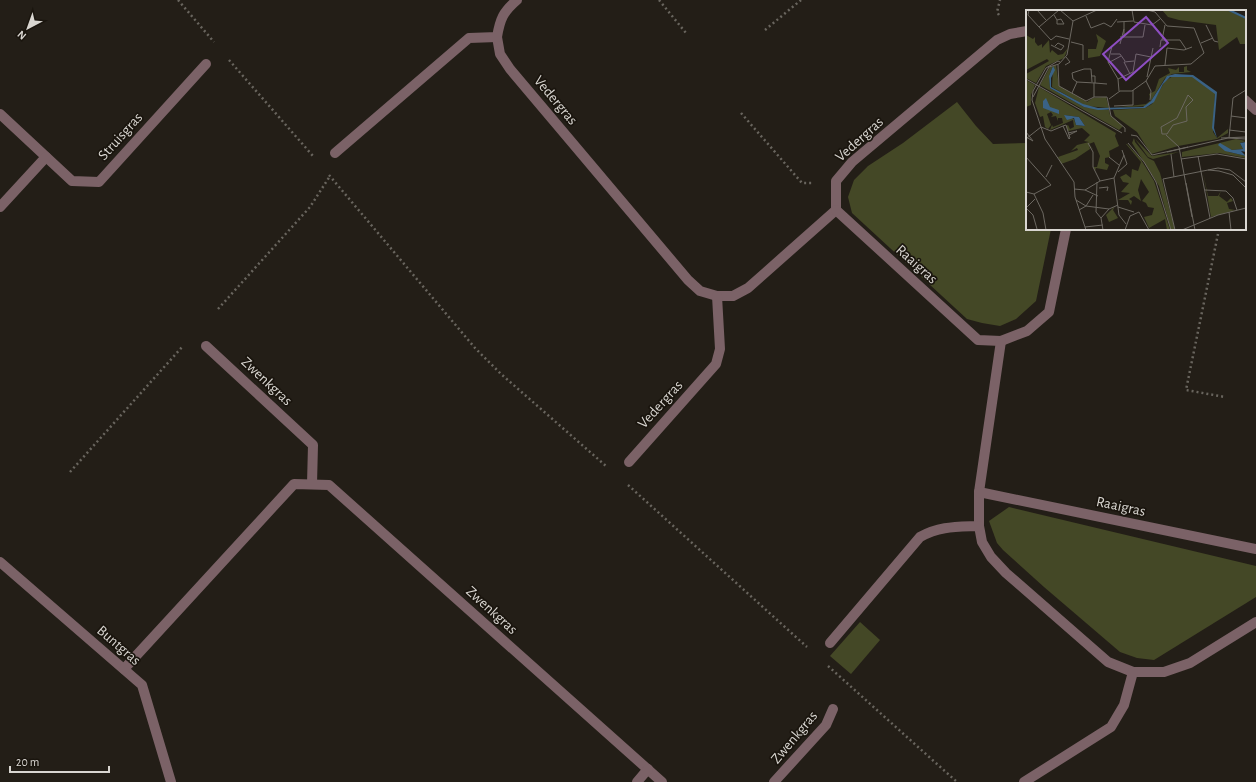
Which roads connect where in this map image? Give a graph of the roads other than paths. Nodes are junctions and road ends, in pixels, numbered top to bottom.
1 (517, 0) edge
2 (1026, 31) edge
3 (497, 37) junction
4 (206, 64) dead end
5 (1246, 101) edge
6 (1256, 110) edge
7 (0, 114) edge
8 (335, 153) dead end
9 (46, 157) junction
10 (0, 207) edge
11 (836, 210) junction
12 (1066, 230) edge
13 (717, 296) junction
14 (1001, 341) junction
15 (206, 346) road end
16 (629, 462) dead end
17 (312, 484) junction
18 (979, 492) junction
19 (979, 526) junction
20 (1256, 549) edge
21 (0, 562) edge
22 (1256, 622) edge
23 (830, 643) dead end
24 (124, 669) junction
25 (1133, 672) junction
26 (833, 709) dead end
27 (648, 770) junction
28 (171, 782) edge
29 (637, 782) edge
30 (662, 782) edge
31 (774, 782) edge
32 (1024, 782) edge

1 - 3 street, Vedergras
2 - 11 street, Vedergras
3 - 8 street
3 - 13 street, Vedergras
4 - 9 street, Struisgras
5 - 6 street
7 - 9 street, Struisgras
9 - 10 street
11 - 13 street, Vedergras
11 - 14 street, Raaigras
12 - 14 street, Raaigras
13 - 16 street, Vedergras
14 - 18 street
15 - 17 street, Zwenkgras
17 - 24 street, Zwenkgras
17 - 27 street, Zwenkgras
18 - 19 street
18 - 20 street, Raaigras
19 - 23 street
19 - 25 street
21 - 24 street, Buntgras
22 - 25 street
24 - 28 street, Buntgras
25 - 32 street
26 - 31 street, Zwenkgras
27 - 29 street
27 - 30 street, Zwenkgras

